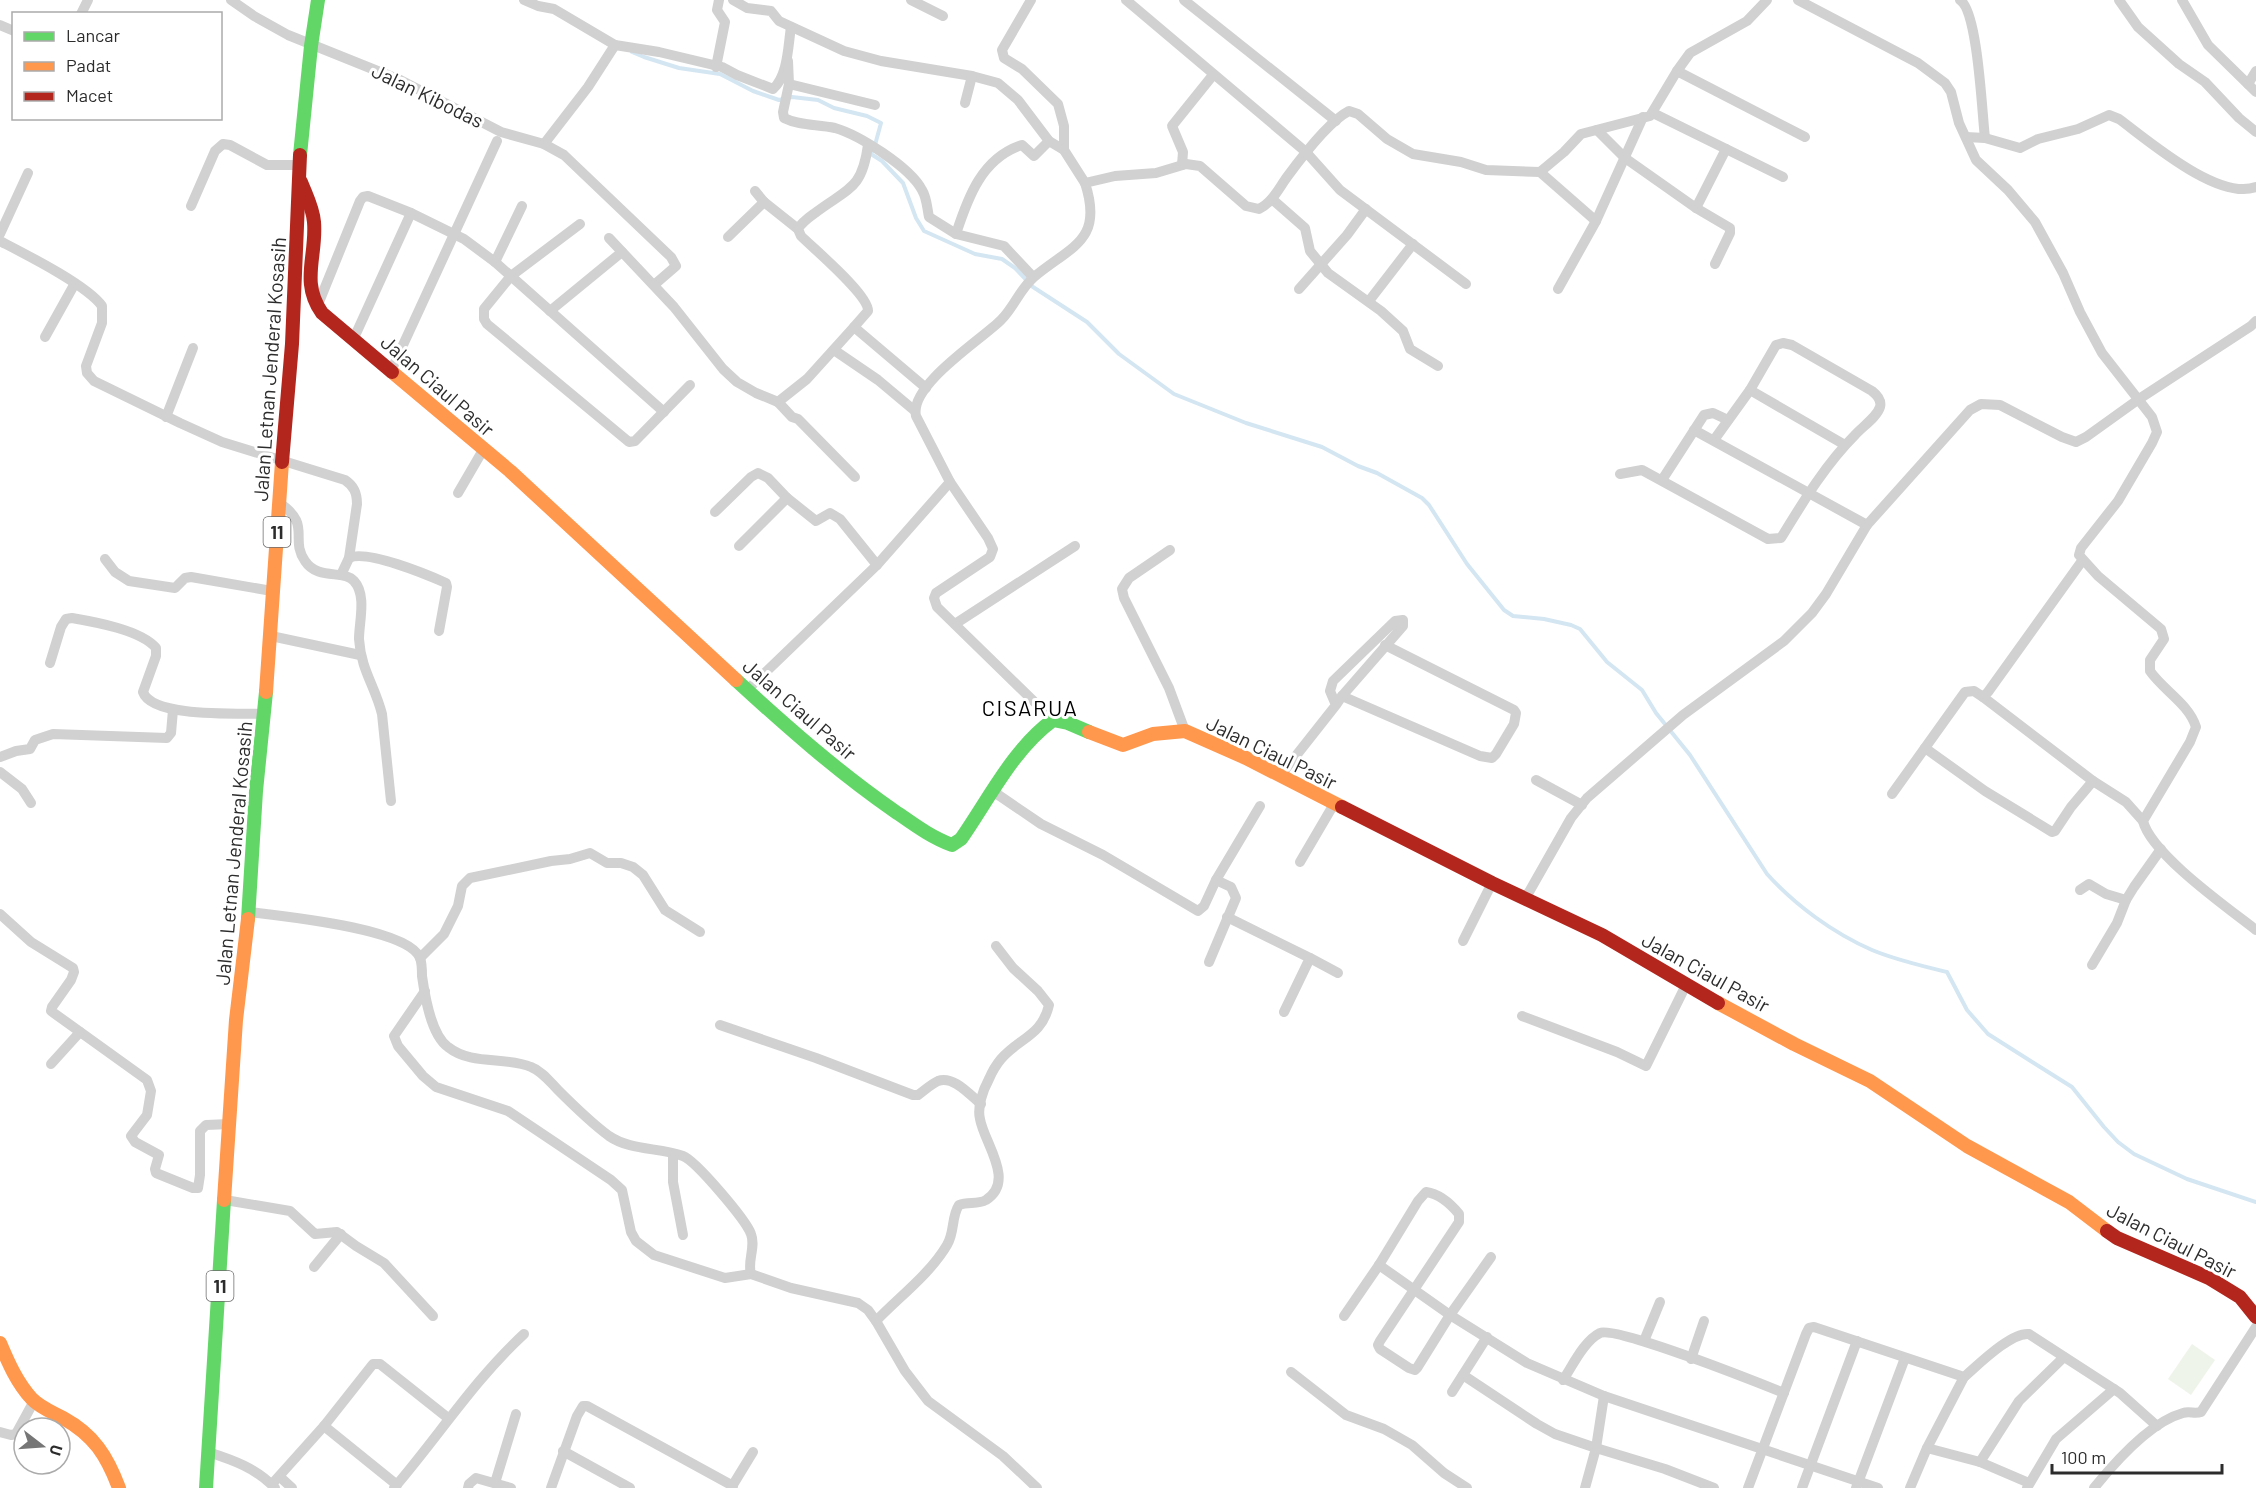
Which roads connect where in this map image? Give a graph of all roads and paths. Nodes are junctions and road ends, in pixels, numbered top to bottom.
1 (231, 0) edge
2 (318, 0) edge
3 (524, 0) edge
4 (719, 0) edge
5 (733, 0) edge
6 (911, 0) edge
7 (1031, 0) edge
8 (1126, 0) edge
9 (1184, 0) edge
10 (1767, 0) edge
11 (1798, 0) edge
12 (1960, 0) edge
13 (2119, 0) edge
14 (2182, 0) edge
15 (944, 16) dead end
16 (791, 27) junction
17 (615, 45) junction
18 (311, 46) junction
19 (788, 61) junction
20 (716, 67) junction
21 (1677, 71) junction
22 (2256, 71) edge
23 (1213, 75) junction
24 (972, 76) junction
25 (789, 84) junction
26 (2252, 88) edge
27 (965, 103) dead end
28 (875, 105) dead end
29 (1648, 115) junction
30 (1336, 121) junction
31 (1597, 130) junction
32 (2256, 132) edge
33 (1805, 137) dead end
34 (1966, 137) junction
35 (1985, 138) junction
36 (497, 141) dead end
37 (1049, 141) junction
38 (544, 144) junction
39 (868, 145) junction
40 (1726, 149) junction
41 (1064, 150) junction
42 (1306, 152) junction
43 (1625, 158) junction
44 (300, 165) junction
45 (1182, 165) junction
46 (1540, 172) junction
47 (28, 173) dead end
48 (1783, 177) dead end
49 (300, 180) junction
50 (1085, 183) junction
51 (2256, 187) edge
52 (755, 191) dead end
53 (1272, 199) junction
54 (764, 202) junction
55 (191, 206) dead end
56 (522, 206) dead end
57 (1696, 208) junction
58 (1366, 209) junction
59 (411, 213) junction
60 (1596, 221) junction
61 (580, 224) dead end
62 (798, 229) junction
63 (454, 233) junction
64 (0, 234) edge
65 (956, 234) junction
66 (728, 237) dead end
67 (609, 238) dead end
68 (0, 241) edge
69 (1413, 244) junction
70 (622, 252) junction
71 (495, 262) junction
72 (1715, 264) dead end
73 (1320, 265) junction
74 (511, 276) junction
75 (1033, 277) junction
76 (1466, 284) dead end
77 (74, 285) junction
78 (654, 285) junction
79 (1299, 289) dead end
80 (1558, 289) dead end
81 (1369, 301) junction
82 (317, 307) junction
83 (550, 311) junction
84 (2256, 321) edge
85 (854, 327) junction
86 (45, 337) dead end
87 (354, 338) junction
88 (193, 348) dead end
89 (834, 350) junction
90 (1437, 366) dead end
91 (391, 371) junction
92 (690, 385) dead end
93 (926, 388) junction
94 (1750, 390) junction
95 (2139, 399) junction
96 (778, 402) junction
97 (915, 411) junction
98 (664, 412) junction
99 (166, 417) junction
100 (1728, 420) junction
101 (1694, 430) junction
102 (1714, 440) junction
103 (1845, 445) junction
104 (483, 450) junction
105 (282, 459) junction
106 (1620, 474) dead end
107 (855, 477) dead end
108 (1662, 480) junction
109 (950, 482) junction
110 (458, 493) dead end
111 (1809, 493) junction
112 (787, 498) junction
113 (278, 502) junction
114 (715, 512) dead end
115 (1867, 525) junction
116 (739, 546) dead end
117 (1076, 546) dead end
118 (1170, 550) dead end
119 (349, 558) junction
120 (105, 559) dead end
121 (2082, 561) junction
122 (877, 565) junction
123 (341, 575) junction
124 (272, 591) junction
125 (955, 624) junction
126 (439, 631) dead end
127 (271, 636) junction
128 (1385, 645) junction
129 (360, 655) junction
130 (50, 663) dead end
131 (747, 690) junction
132 (1983, 697) junction
133 (1339, 700) junction
134 (173, 710) junction
135 (264, 714) junction
136 (1053, 720) junction
137 (1185, 731) junction
138 (1925, 748) junction
139 (0, 757) edge
140 (0, 772) edge
141 (1280, 776) junction
142 (1536, 780) dead end
143 (2093, 781) junction
144 (994, 792) junction
145 (1892, 794) dead end
146 (391, 801) dead end
147 (31, 804) dead end
148 (1334, 804) junction
149 (1582, 805) junction
150 (1260, 806) dead end
151 (2143, 821) junction
152 (2161, 849) junction
153 (1300, 862) dead end
154 (1216, 880) junction
155 (1492, 883) junction
156 (2080, 890) dead end
157 (1525, 899) junction
158 (2126, 900) junction
159 (249, 912) junction
160 (0, 914) edge
161 (1227, 917) junction
162 (2256, 930) edge
163 (700, 932) dead end
164 (1463, 941) dead end
165 (996, 946) dead end
166 (420, 958) junction
167 (1310, 958) junction
168 (1209, 962) dead end
169 (2092, 965) dead end
170 (1338, 973) dead end
171 (1686, 985) junction
172 (425, 991) junction
173 (1284, 1012) dead end
174 (1522, 1016) dead end
175 (720, 1025) dead end
176 (80, 1032) junction
177 (51, 1064) dead end
178 (981, 1104) junction
179 (229, 1124) junction
180 (673, 1154) junction
181 (225, 1200) junction
182 (340, 1234) junction
183 (682, 1235) dead end
184 (1491, 1257) dead end
185 (1379, 1265) junction
186 (314, 1267) dead end
187 (751, 1274) junction
188 (1415, 1290) junction
189 (1660, 1302) dead end
190 (1450, 1315) junction
191 (434, 1316) dead end
192 (1344, 1316) dead end
193 (2256, 1317) edge
194 (876, 1321) junction
195 (1704, 1321) dead end
196 (2256, 1327) edge
197 (524, 1334) dead end
198 (1487, 1337) junction
199 (1644, 1341) junction
200 (1857, 1341) junction
201 (0, 1343) edge
202 (2064, 1357) junction
203 (1905, 1358) junction
204 (1691, 1359) junction
205 (1291, 1372) dead end
206 (1463, 1375) junction
207 (1964, 1377) junction
208 (1563, 1380) junction
209 (2114, 1389) junction
210 (1452, 1392) dead end
211 (1784, 1393) junction
212 (1604, 1396) junction
213 (34, 1401) junction
214 (516, 1414) dead end
215 (448, 1418) junction
216 (324, 1426) junction
217 (2157, 1426) junction
218 (0, 1432) edge
219 (1927, 1448) junction
220 (1596, 1449) junction
221 (1762, 1449) junction
222 (563, 1450) junction
223 (208, 1452) junction
224 (753, 1452) dead end
225 (1980, 1462) junction
226 (1810, 1465) junction
227 (276, 1483) edge
228 (495, 1483) junction
229 (1857, 1484) edge
230 (1699, 1485) edge
231 (2028, 1485) edge
232 (395, 1486) edge
233 (732, 1487) edge
234 (117, 1488) edge
235 (206, 1488) edge
236 (292, 1488) edge
237 (468, 1488) edge
238 (511, 1488) edge
239 (551, 1488) edge
240 (630, 1488) edge
241 (1037, 1488) edge
242 (1467, 1488) edge
243 (1585, 1488) edge
244 (1714, 1488) edge
245 (1748, 1488) edge
246 (1802, 1488) edge
247 (1878, 1488) edge
248 (1910, 1488) edge
249 (2094, 1488) edge

1 - 18 street, Jalan Kibodas
2 - 18 main road, Jalan Letnan Jenderal Kosasih / 11
3 - 17 street
4 - 20 street
5 - 16 street
6 - 15 street
7 - 41 street
8 - 23 street
9 - 30 street
10 - 21 street
11 - 34 street
12 - 35 street
13 - 32 street
14 - 26 street
16 - 19 street
16 - 24 street
17 - 20 street
17 - 38 street
18 - 38 street, Jalan Kibodas
18 - 44 main road, Jalan Letnan Jenderal Kosasih / 11
19 - 20 street
19 - 25 street
21 - 29 street
21 - 33 street
22 - 26 street
23 - 42 street
23 - 45 street
24 - 27 street
24 - 37 street
25 - 28 street
25 - 39 street
29 - 31 street
29 - 40 street
29 - 43 street
30 - 42 street
30 - 46 street
31 - 43 street
31 - 46 street
34 - 35 street
34 - 95 street
35 - 51 street
36 - 63 street
37 - 41 street
37 - 65 street
38 - 78 street, Jalan Kibodas
39 - 62 street
39 - 65 street
40 - 48 street
40 - 57 street
41 - 50 street
42 - 53 street
42 - 58 street
43 - 57 street
43 - 60 street
44 - 49 main road, Jalan Letnan Jenderal Kosasih / 11
44 - 55 street
45 - 50 street
45 - 53 street
46 - 60 street
47 - 64 street
49 - 82 main road
49 - 105 main road, Jalan Letnan Jenderal Kosasih / 11
50 - 75 street
52 - 54 street
53 - 73 street
54 - 62 street
54 - 66 street
56 - 71 street
57 - 72 street
58 - 69 street
58 - 73 street
59 - 63 street
59 - 82 street
59 - 87 street
60 - 80 street
61 - 74 street
62 - 85 street
63 - 71 street
63 - 91 street
65 - 75 street
67 - 70 street
68 - 77 street
69 - 76 street
69 - 81 street
70 - 78 street
70 - 83 street
71 - 74 street
73 - 79 street
73 - 81 street
74 - 83 street
74 - 98 street
75 - 93 street
77 - 86 street
77 - 99 street
78 - 96 street
81 - 90 street
82 - 87 main road, Jalan Ciaul Pasir
83 - 98 street
84 - 95 street
85 - 89 street
85 - 93 street
87 - 91 main road, Jalan Ciaul Pasir
88 - 99 street
89 - 96 street
89 - 97 street
91 - 104 main road, Jalan Ciaul Pasir
92 - 98 street
93 - 97 street
94 - 100 street
94 - 103 street
94 - 103 street
95 - 115 street
95 - 121 street
96 - 107 street
97 - 109 street
99 - 105 street
100 - 101 street
100 - 102 street
101 - 102 street
101 - 108 street
102 - 111 street
103 - 111 street
104 - 110 street
104 - 131 main road, Jalan Ciaul Pasir
105 - 113 main road, Jalan Letnan Jenderal Kosasih / 11
105 - 119 street
106 - 108 street
108 - 111 street
109 - 122 street
109 - 125 street
111 - 115 street
112 - 114 street
112 - 116 street
112 - 122 street
113 - 123 street
113 - 124 main road, Jalan Letnan Jenderal Kosasih / 11
115 - 149 street
117 - 125 street
118 - 137 street
119 - 123 street
119 - 126 street
120 - 124 street
121 - 132 street
121 - 151 street
122 - 131 street
123 - 129 street
124 - 127 main road, Jalan Letnan Jenderal Kosasih / 11
125 - 136 street
127 - 129 street
127 - 135 main road, Jalan Letnan Jenderal Kosasih / 11
128 - 133 street
128 - 133 street
128 - 133 street
129 - 146 street
130 - 134 street
131 - 144 main road, Jalan Ciaul Pasir
132 - 138 street
132 - 143 street
133 - 141 street
134 - 135 street
134 - 139 street
135 - 159 main road, Jalan Letnan Jenderal Kosasih / 11
136 - 137 main road, Jalan Ciaul Pasir
136 - 144 main road, Jalan Ciaul Pasir
137 - 141 main road, Jalan Ciaul Pasir
138 - 143 street
138 - 145 street
140 - 147 street
141 - 148 main road, Jalan Ciaul Pasir
142 - 149 street
143 - 151 street
144 - 154 street
148 - 153 street
148 - 155 main road, Jalan Ciaul Pasir
149 - 157 street
150 - 154 street
151 - 152 street
152 - 158 street
152 - 162 street
154 - 161 street
155 - 157 main road, Jalan Ciaul Pasir
155 - 164 street
156 - 158 street
157 - 171 main road, Jalan Ciaul Pasir
158 - 169 street
159 - 166 street
159 - 179 main road, Jalan Letnan Jenderal Kosasih / 11
160 - 176 street
161 - 167 street
161 - 168 street
163 - 166 street
165 - 178 street
166 - 172 street
167 - 170 street
167 - 173 street
171 - 174 street
171 - 193 main road, Jalan Ciaul Pasir
172 - 180 street
172 - 187 street
175 - 178 street
176 - 177 street
176 - 179 street
178 - 194 street
179 - 181 main road, 11
180 - 183 street
180 - 187 street
181 - 182 street
181 - 223 main road, 11
182 - 186 street
182 - 191 street
184 - 190 street
185 - 188 street
185 - 188 street
185 - 192 street
187 - 194 street
188 - 190 street
188 - 190 street
189 - 199 street
190 - 198 street
194 - 241 street
195 - 204 street
196 - 217 street
197 - 215 street
198 - 206 street
198 - 208 street
199 - 204 street
199 - 208 street
200 - 203 street
200 - 211 street
200 - 226 street
201 - 213 main road
202 - 207 street
202 - 209 street
202 - 225 street
203 - 207 street
203 - 229 street
204 - 211 street
205 - 242 street
206 - 210 street
206 - 220 street
207 - 219 street
208 - 212 street
209 - 217 street
209 - 231 street
211 - 221 street
212 - 220 street
212 - 221 street
213 - 218 street
213 - 234 main road
214 - 228 street
215 - 216 street
215 - 232 street
216 - 227 street
216 - 232 street
217 - 249 street
219 - 225 street
219 - 248 street
220 - 230 street
220 - 243 street
221 - 226 street
221 - 245 street
222 - 233 street
222 - 239 street
222 - 240 street
223 - 227 street
223 - 235 main road, 11
224 - 233 street
225 - 231 street
226 - 229 street
226 - 246 street
227 - 236 street
228 - 237 street
228 - 238 street
229 - 247 street
230 - 244 street

